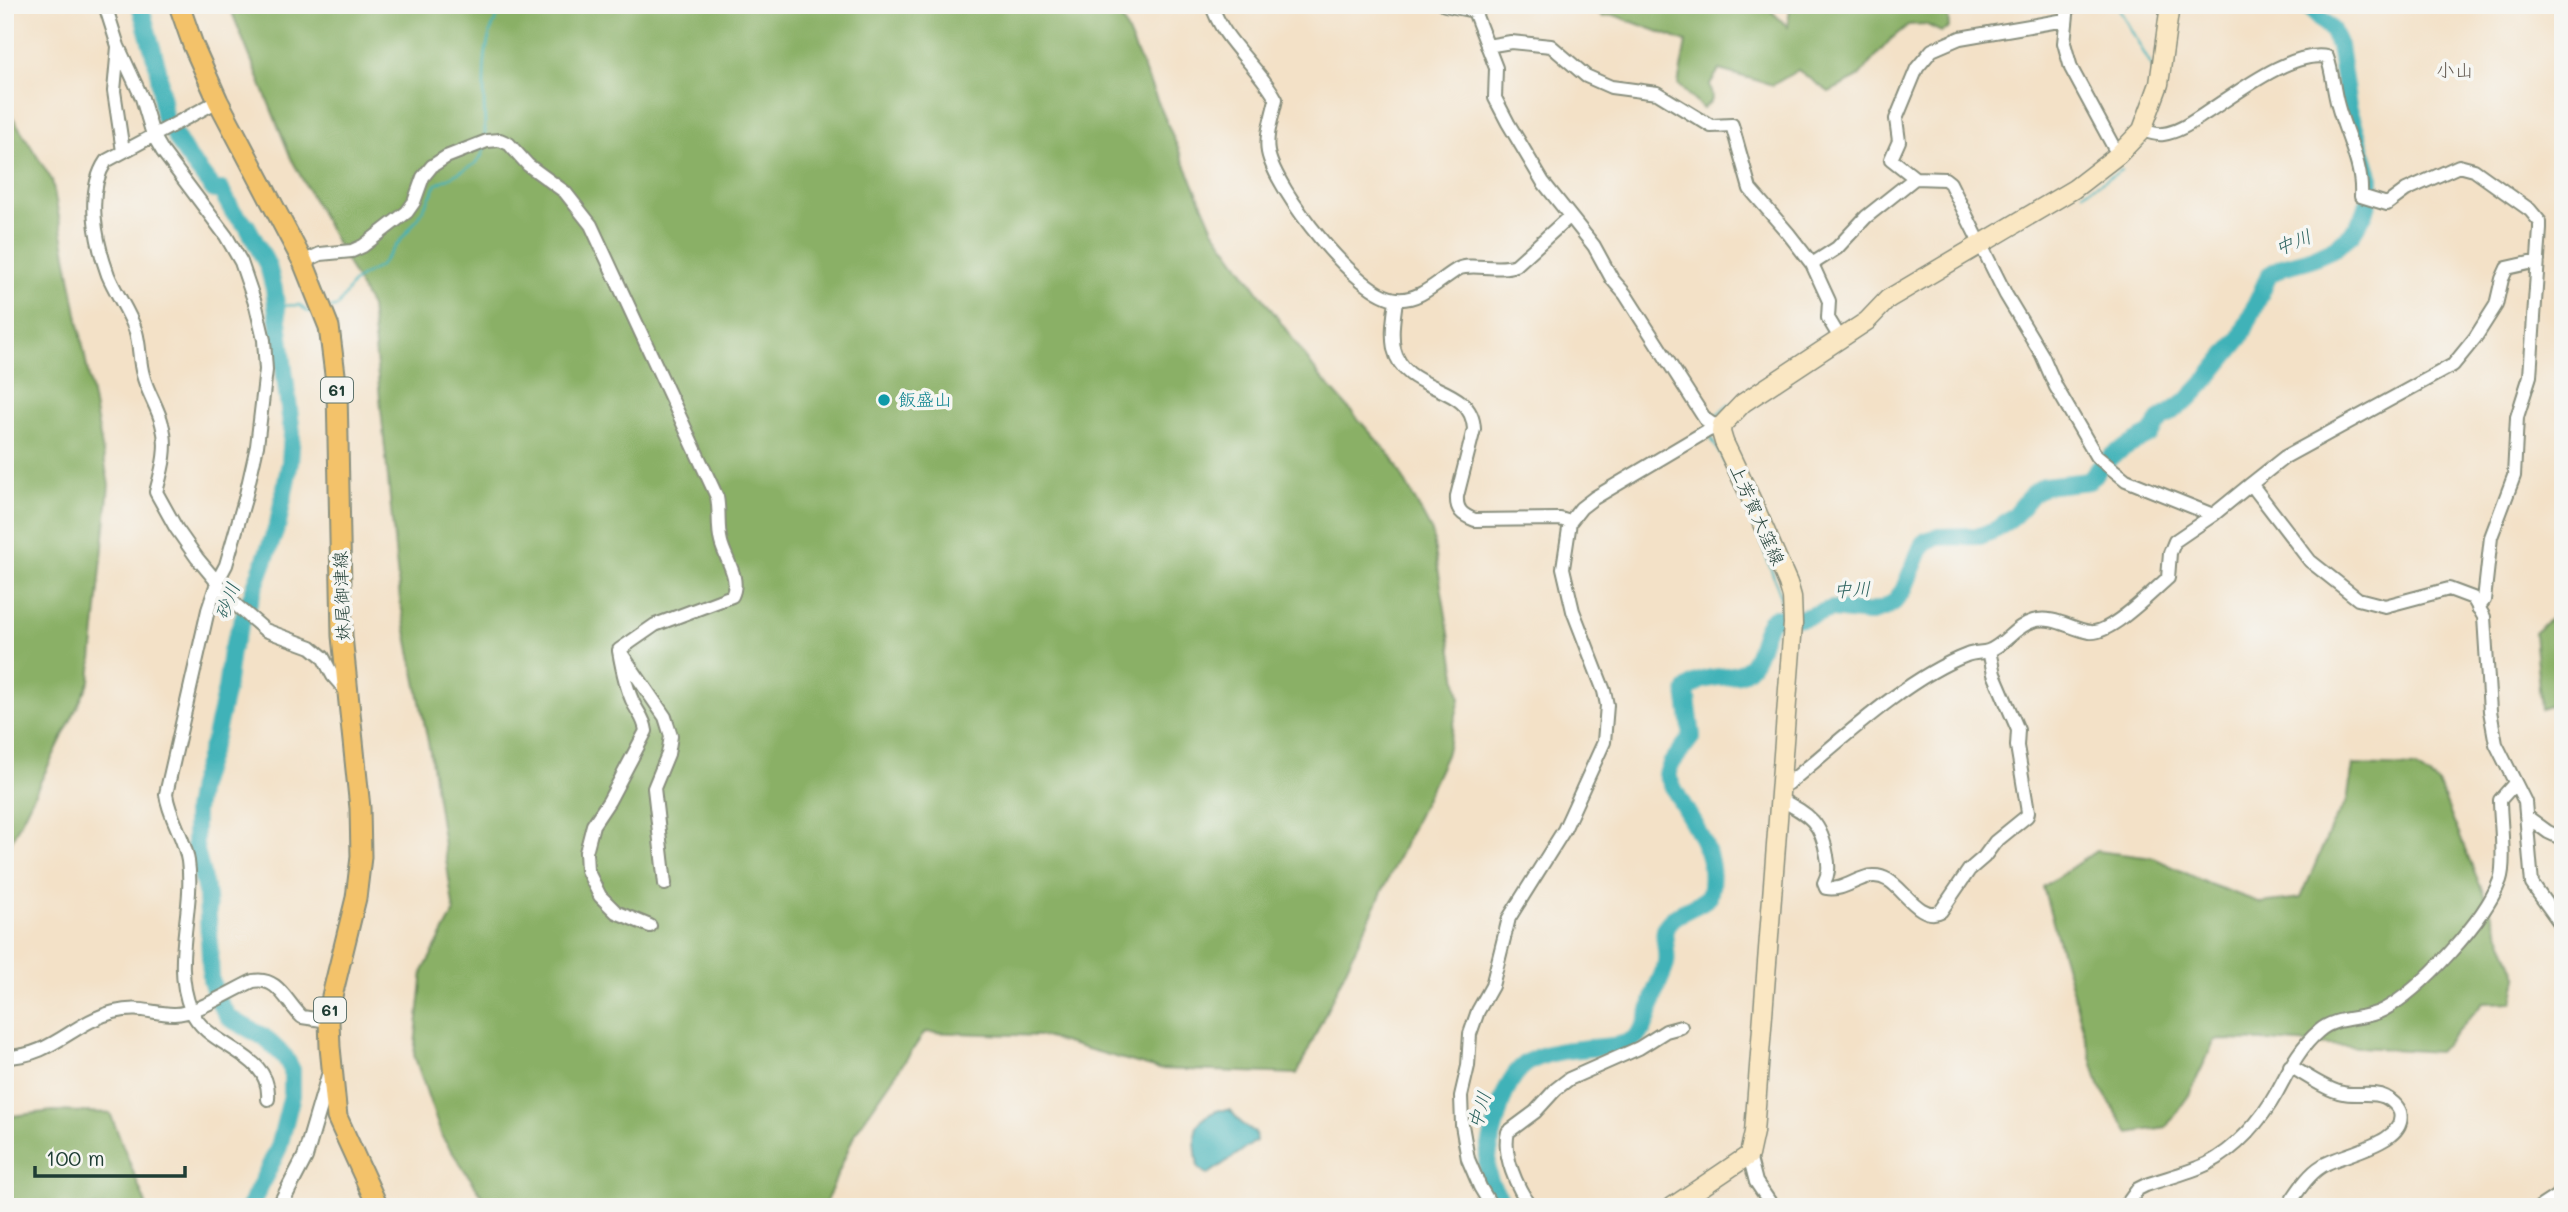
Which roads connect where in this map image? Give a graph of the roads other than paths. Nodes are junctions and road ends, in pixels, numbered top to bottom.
1 (105, 5) edge
2 (179, 5) edge
3 (1212, 5) edge
4 (1445, 5) edge
5 (2068, 5) edge
6 (2170, 5) edge
7 (2065, 20) junction
8 (1489, 45) junction
9 (118, 46) junction
10 (218, 101) junction
11 (2142, 130) junction
12 (155, 134) junction
13 (123, 150) junction
14 (2118, 155) junction
15 (1914, 178) junction
16 (1568, 218) junction
17 (1981, 244) junction
18 (2538, 261) junction
19 (303, 262) junction
20 (1812, 264) junction
21 (1396, 300) junction
22 (1840, 338) junction
23 (1713, 429) junction
24 (2251, 484) junction
25 (2213, 515) junction
26 (1570, 522) junction
27 (218, 580) junction
28 (2478, 608) junction
29 (619, 650) junction
30 (1989, 651) junction
31 (348, 693) junction
32 (2515, 783) junction
33 (1780, 793) junction
34 (2526, 816) junction
35 (2563, 839) edge
36 (665, 884) dead end
37 (650, 926) dead end
38 (2563, 927) edge
39 (194, 1009) junction
40 (329, 1021) junction
41 (1681, 1027) dead end
42 (5, 1057) edge
43 (2290, 1066) junction
44 (331, 1068) junction
45 (268, 1099) dead end
46 (1749, 1155) junction
47 (2563, 1192) edge
48 (279, 1207) edge
49 (378, 1207) edge
50 (1492, 1207) edge
51 (1531, 1207) edge
52 (1672, 1207) edge
53 (1773, 1207) edge
54 (2125, 1207) edge
55 (2287, 1207) edge
56 (2540, 1207) edge

1 - 9 street
2 - 10 main road, 妹尾御津線 / 61
3 - 21 street
4 - 8 street
5 - 7 street
6 - 11 main road
7 - 14 street
7 - 15 street
8 - 16 street
8 - 20 street
9 - 12 street
9 - 13 street
10 - 12 street
10 - 19 main road, 妹尾御津線 / 61
11 - 14 main road
11 - 18 street
12 - 13 street
12 - 27 street
13 - 27 street
14 - 17 main road
15 - 17 street
15 - 20 street
16 - 21 street
16 - 23 street
17 - 22 main road
17 - 25 street
18 - 24 street
18 - 28 street
19 - 29 street
19 - 31 main road, 妹尾御津線 / 61
20 - 22 street
21 - 26 street
22 - 23 main road
23 - 26 street
23 - 33 main road, 上芳賀大窪線
24 - 25 street
24 - 28 street
25 - 30 street
26 - 50 street
27 - 31 street
27 - 39 street
28 - 32 street
29 - 36 street
29 - 37 street
30 - 33 street
30 - 33 street
31 - 40 main road, 妹尾御津線 / 61
32 - 34 street
32 - 43 street
33 - 46 main road, 上芳賀大窪線
34 - 35 street
34 - 38 street
39 - 40 street
39 - 42 street
39 - 45 street
40 - 44 main road, 妹尾御津線 / 61
41 - 51 street
43 - 54 street
43 - 55 street
44 - 48 street
44 - 49 main road, 妹尾御津線 / 61
46 - 52 main road
46 - 53 street
47 - 56 street

